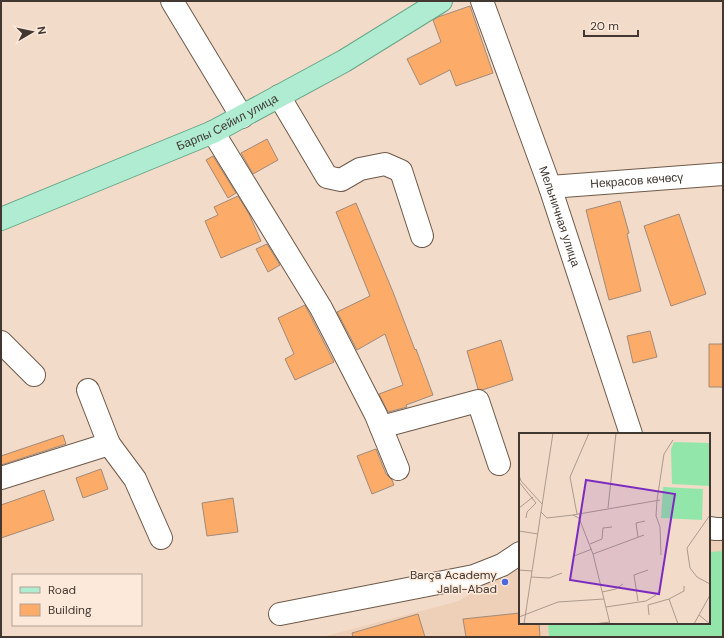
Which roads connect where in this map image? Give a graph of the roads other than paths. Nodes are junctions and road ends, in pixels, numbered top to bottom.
1 (441, 1) edge
2 (482, 1) edge
3 (172, 2) edge
4 (280, 96) junction
5 (242, 117) junction
6 (213, 132) junction
7 (723, 174) edge
8 (550, 187) junction
9 (1, 219) edge
10 (422, 236) dead end
11 (1, 342) edge
12 (34, 375) dead end
13 (88, 390) dead end
14 (381, 427) junction
15 (631, 433) edge
16 (109, 444) junction
17 (499, 464) dead end
18 (398, 469) dead end
19 (1, 478) edge
20 (710, 528) edge
21 (723, 529) edge
22 (161, 538) dead end
23 (519, 554) edge
24 (280, 614) dead end

1 - 4 main road, Барпы Сейил улица
2 - 8 street, Мельничная улица
3 - 5 street
4 - 5 main road, Барпы Сейил улица
4 - 10 street
5 - 6 main road, Барпы Сейил улица
6 - 9 main road, Барпы Сейил улица
6 - 14 street
7 - 8 street, Некрасов көчөсү
8 - 15 street, Мельничная улица
11 - 12 street
13 - 16 street
14 - 17 street
14 - 18 street
16 - 19 street
16 - 22 street
20 - 21 street
23 - 24 street

